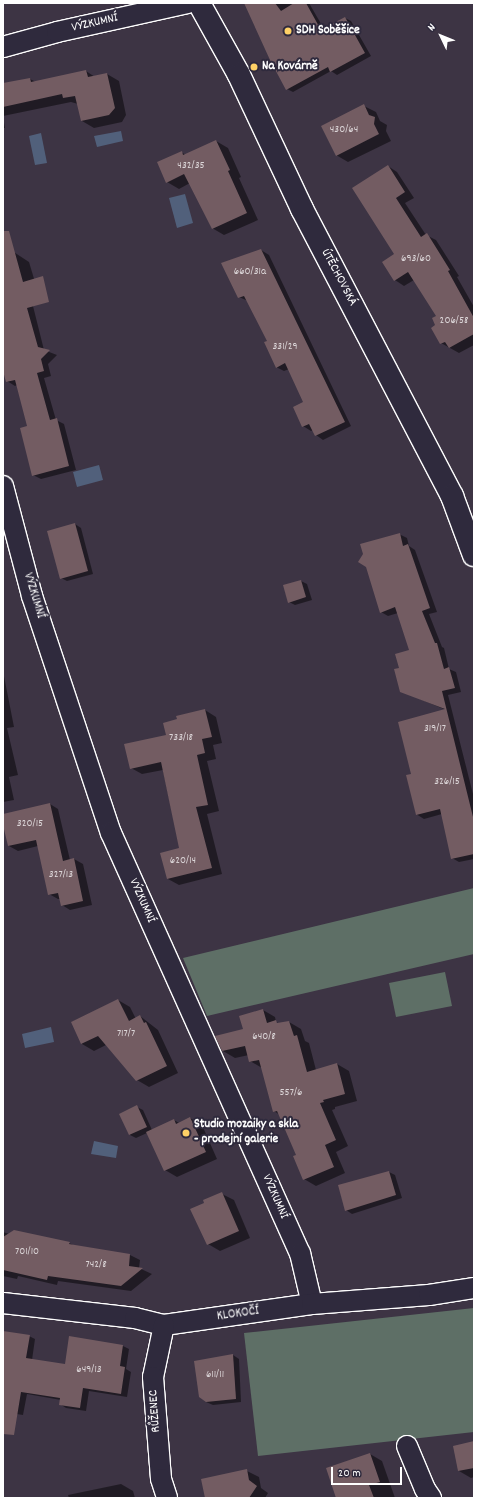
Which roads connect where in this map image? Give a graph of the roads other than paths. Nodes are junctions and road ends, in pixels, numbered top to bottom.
1 (188, 3) edge
2 (199, 3) edge
3 (3, 47) edge
4 (3, 486) edge
5 (474, 555) edge
6 (474, 1288) edge
7 (3, 1303) edge
8 (312, 1304) junction
9 (164, 1325) junction
10 (406, 1446) dead end
11 (167, 1498) edge
12 (431, 1498) edge

1 - 3 street, VÝZKUMNÍ
2 - 5 street, ÚTĚCHOVSKÁ
4 - 8 street, VÝZKUMNÍ
6 - 8 street, KLOKOČÍ
7 - 9 street, KLOKOČÍ
8 - 9 street, KLOKOČÍ
9 - 11 street, RŮŽENEC
10 - 12 street

